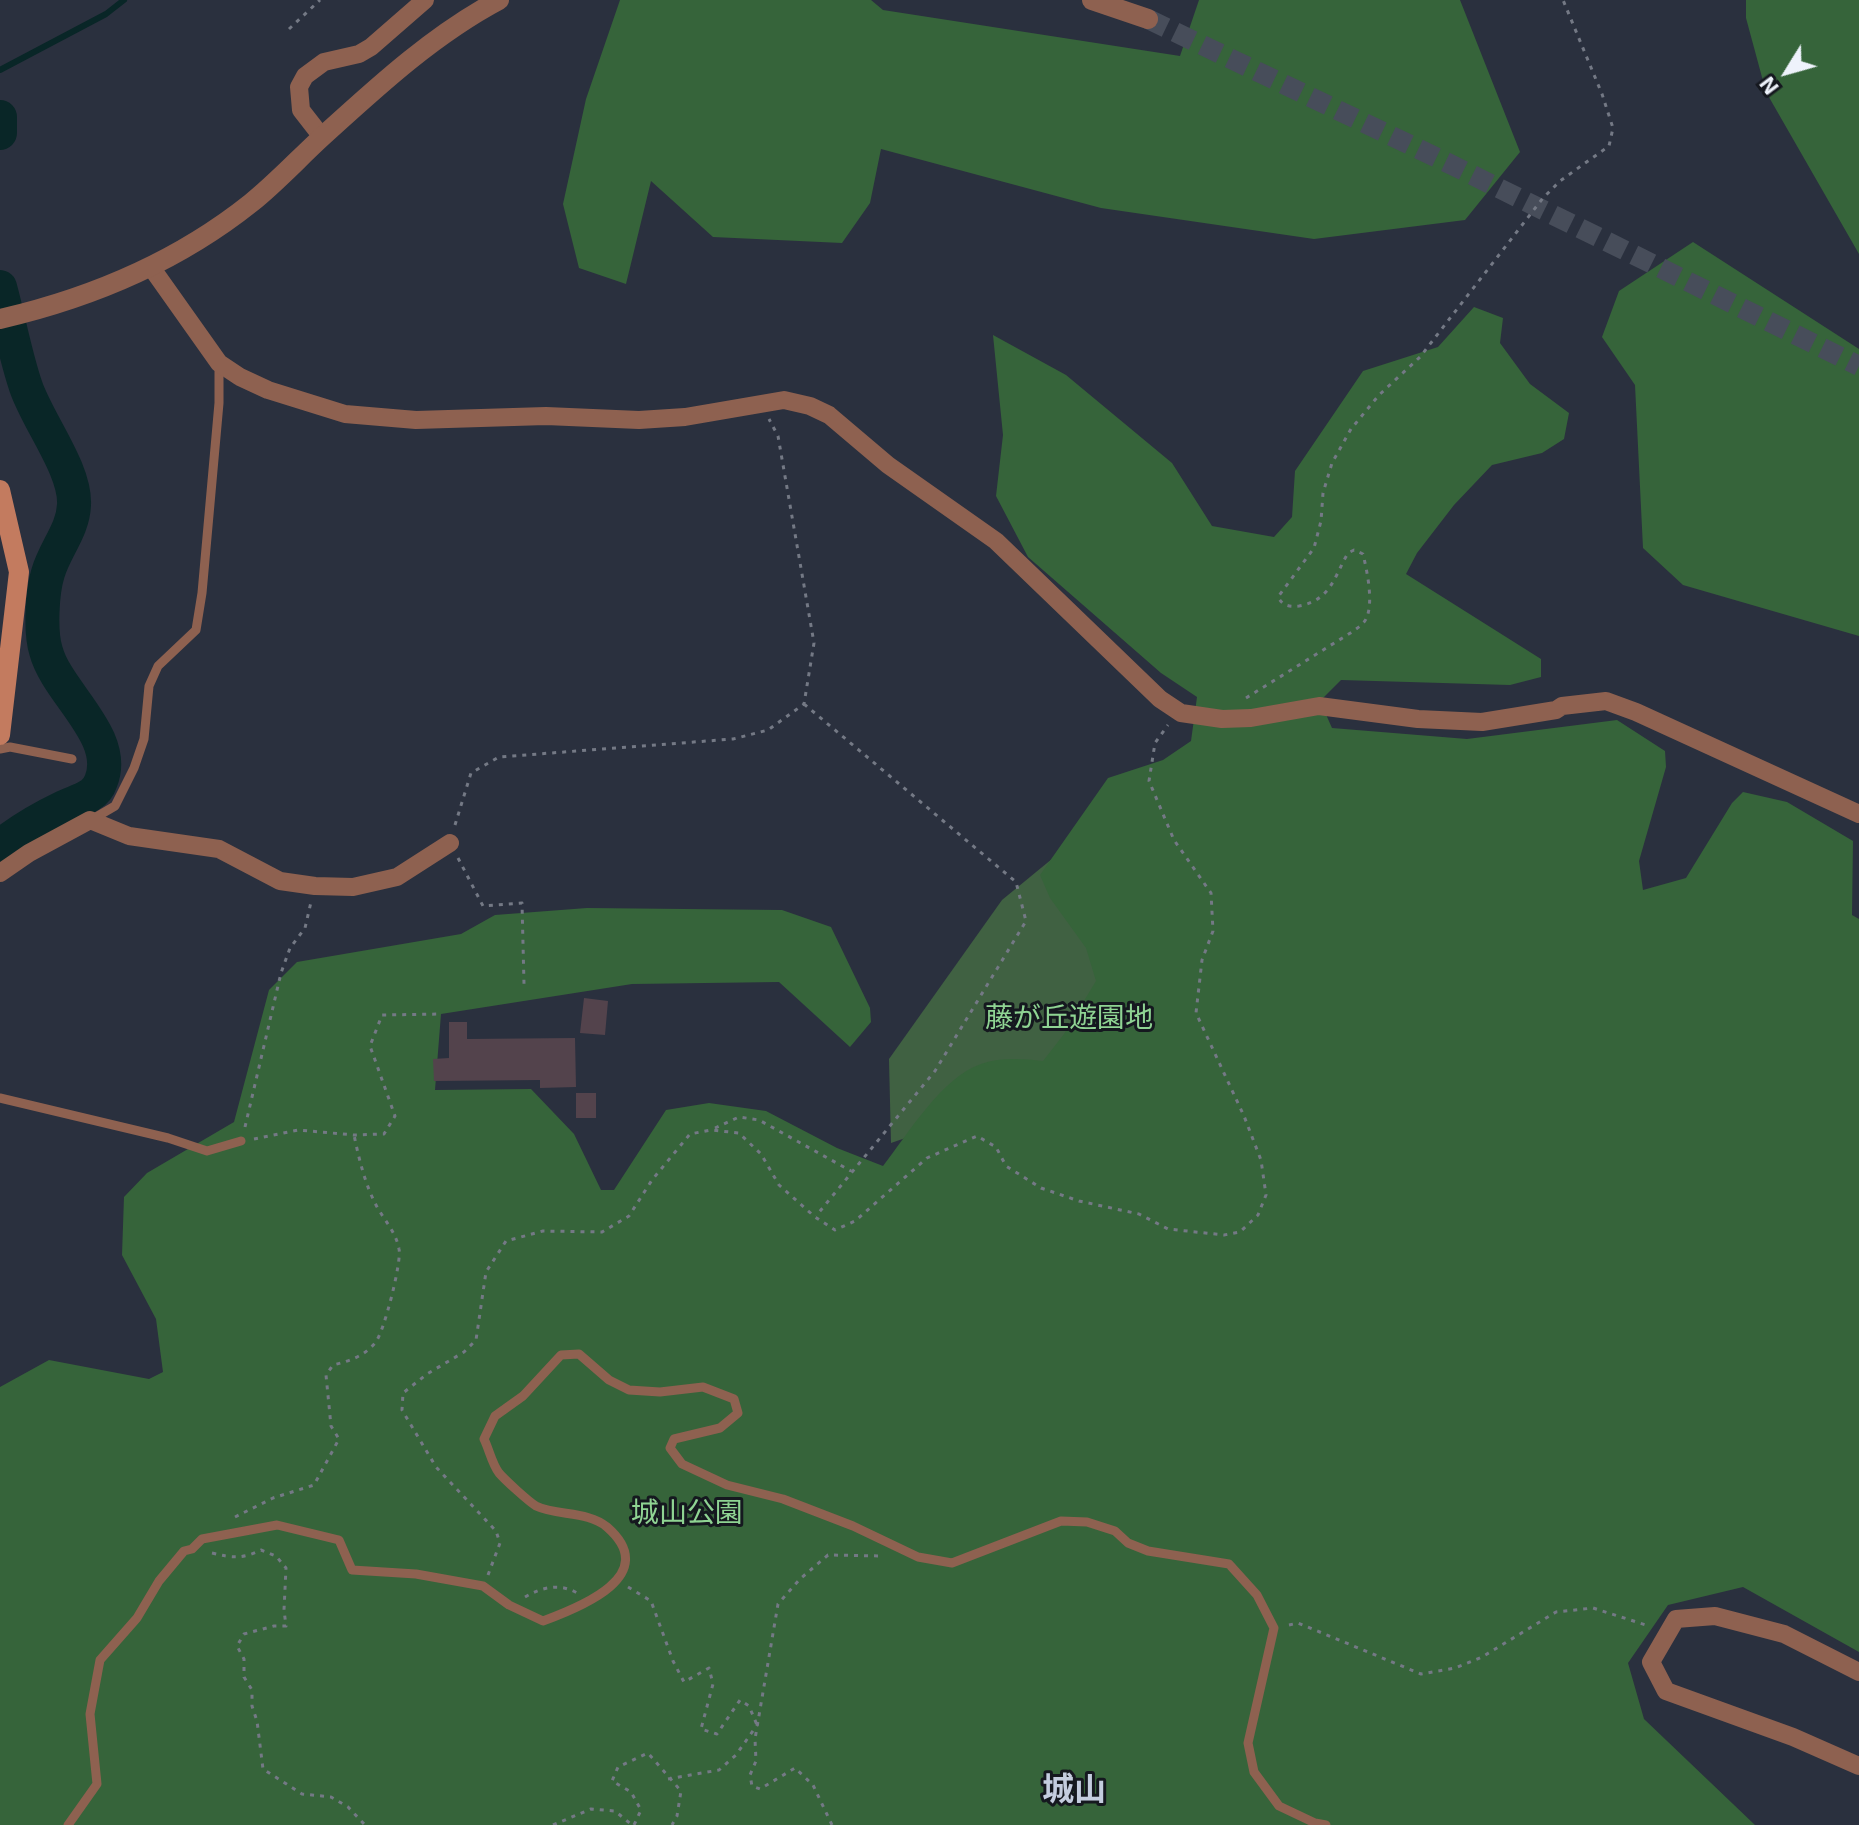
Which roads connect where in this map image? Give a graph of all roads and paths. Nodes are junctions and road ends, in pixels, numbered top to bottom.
1 (320, 0) edge
2 (425, 0) edge
3 (499, 0) edge
4 (1092, 0) edge
5 (1563, 0) edge
6 (1148, 19) tunnel mouth
7 (289, 29) dead end
8 (322, 137) junction
9 (151, 267) junction
10 (0, 319) edge
11 (219, 363) junction
12 (762, 405) junction
13 (0, 490) edge
14 (804, 704) junction
15 (1235, 705) dead end
16 (1181, 713) junction
17 (0, 735) edge
18 (0, 749) edge
19 (72, 759) dead end
20 (1859, 814) edge
21 (90, 820) junction
22 (450, 843) junction
23 (0, 873) edge
24 (315, 886) junction
25 (524, 984) dead end
26 (441, 1014) dead end
27 (0, 1098) edge
28 (711, 1130) junction
29 (354, 1135) junction
30 (241, 1141) junction
31 (852, 1171) junction
32 (815, 1217) junction
33 (231, 1519) dead end
34 (192, 1549) junction
35 (918, 1557) junction
36 (616, 1580) junction
37 (483, 1586) junction
38 (591, 1600) junction
39 (509, 1605) junction
40 (1649, 1626) dead end
41 (1274, 1628) junction
42 (1859, 1672) edge
43 (757, 1725) junction
44 (1859, 1766) edge
45 (668, 1779) junction
46 (561, 1823) edge
47 (68, 1825) edge
48 (365, 1825) edge
49 (553, 1825) edge
50 (633, 1825) edge
51 (672, 1825) edge
52 (832, 1825) edge
53 (1326, 1825) edge

1 - 7 path
2 - 8 street
3 - 8 street
4 - 6 street
5 - 15 path
8 - 9 street
9 - 10 street
9 - 11 street
11 - 12 street
11 - 21 lane
12 - 14 path
12 - 16 street
13 - 17 main road
14 - 22 path
14 - 31 path
16 - 20 street
16 - 32 path
18 - 19 lane
21 - 23 street
21 - 24 street
22 - 24 street
22 - 25 path
24 - 30 path
26 - 29 path
27 - 30 lane
28 - 31 path
28 - 32 path
28 - 37 path
29 - 30 path
29 - 33 path
31 - 32 path
34 - 37 lane
34 - 47 lane
34 - 48 path
35 - 36 lane
35 - 41 lane
35 - 43 path
36 - 38 lane
36 - 43 path
37 - 39 lane
38 - 39 path
38 - 39 lane
40 - 41 path
41 - 53 lane
42 - 44 street
43 - 45 path
43 - 52 path
45 - 50 path
45 - 51 path
46 - 49 path
46 - 50 path

